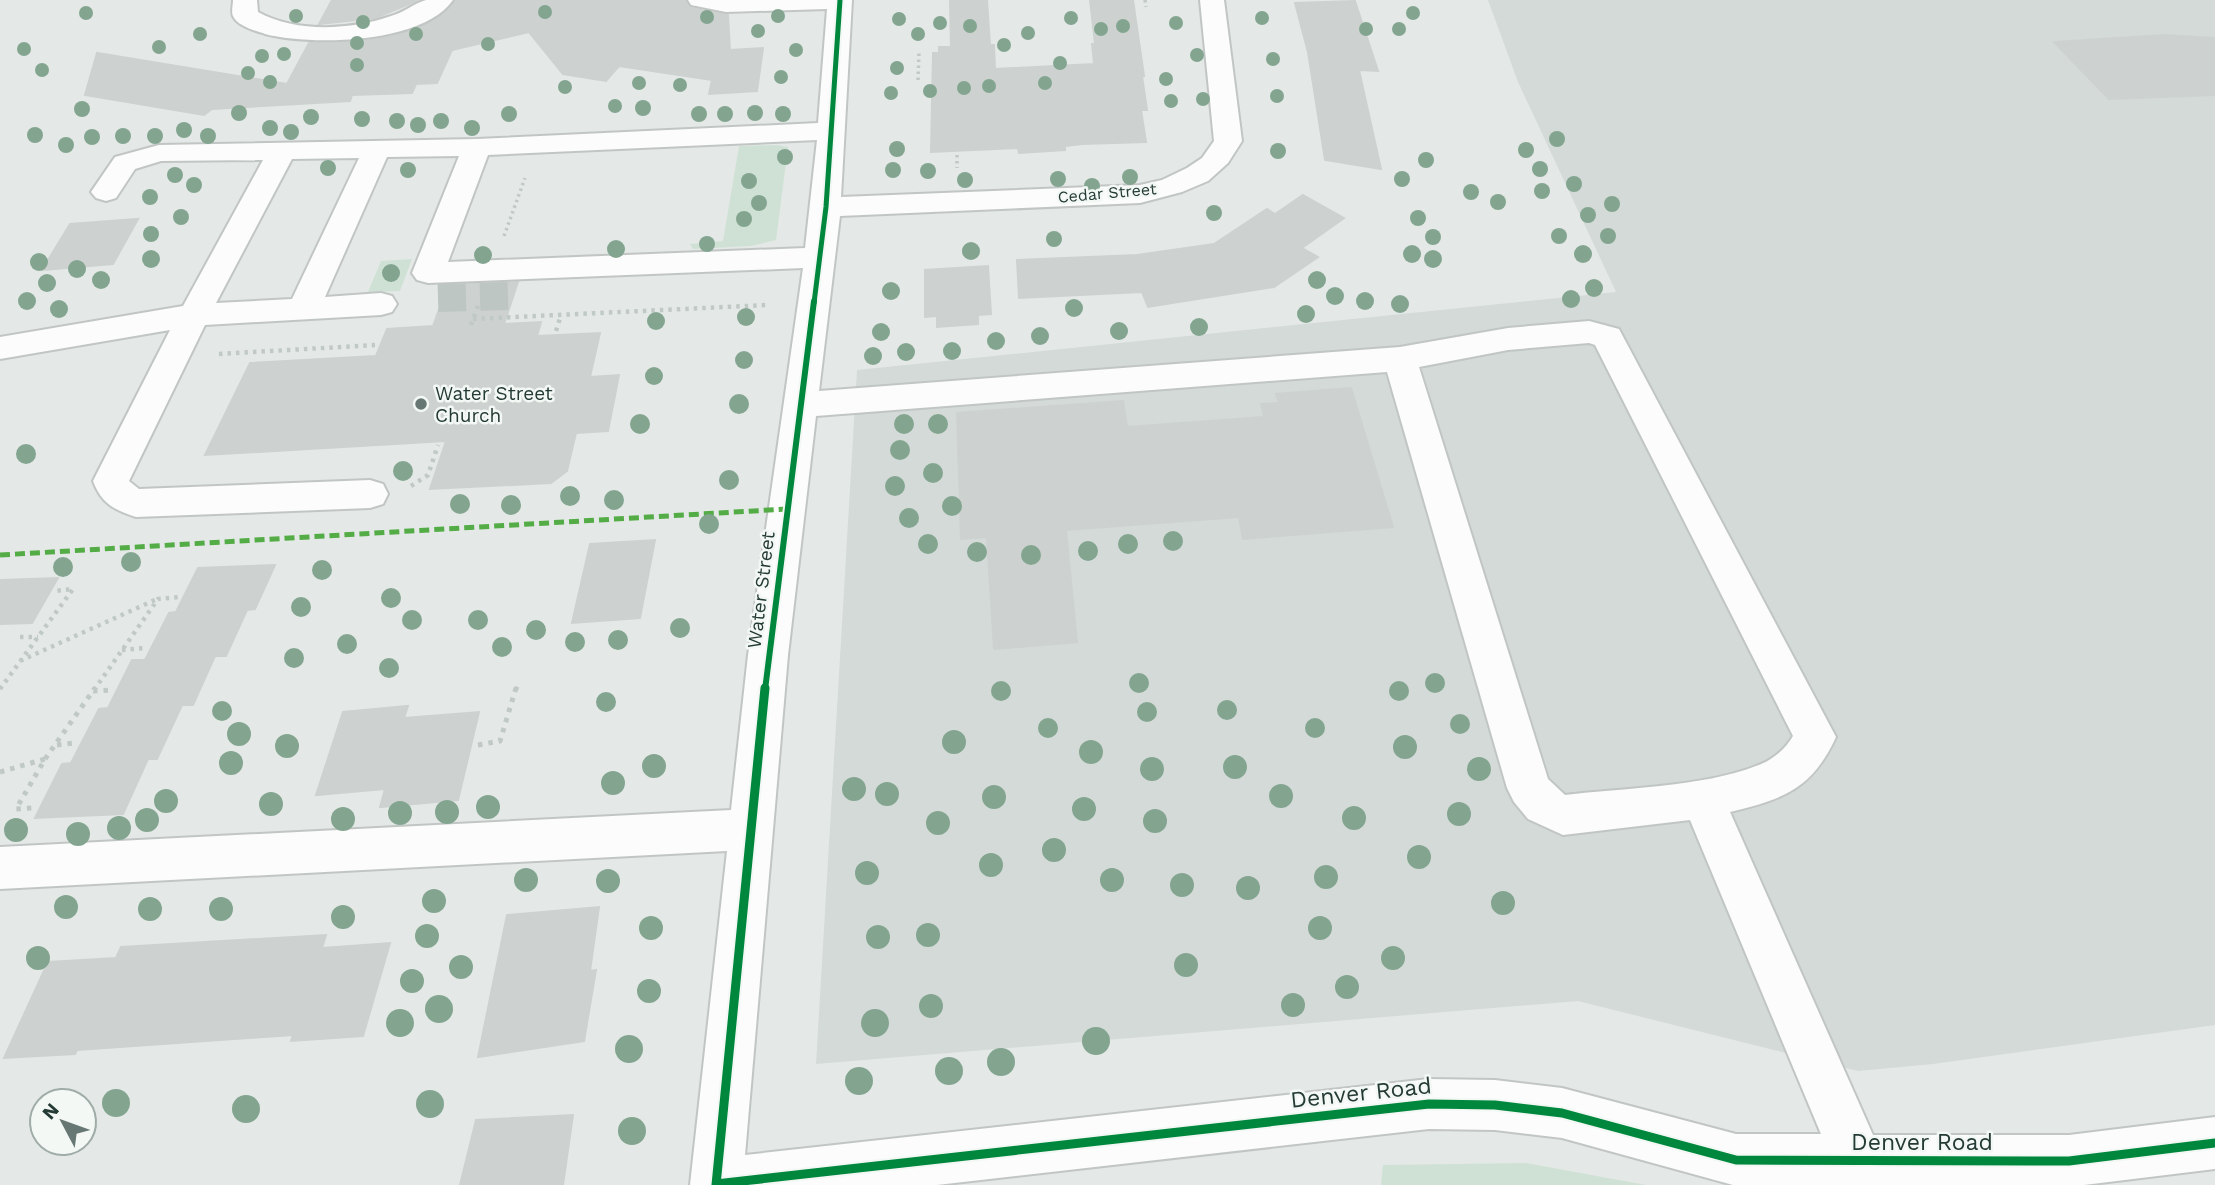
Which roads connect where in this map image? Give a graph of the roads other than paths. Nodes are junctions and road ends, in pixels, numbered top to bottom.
1 (245, 0) edge
2 (441, 0) edge
3 (700, 0) edge
4 (1212, 0) edge
5 (840, 1) edge
6 (831, 131) junction
7 (478, 147) junction
8 (376, 151) junction
9 (281, 153) junction
10 (106, 192) dead end
11 (826, 207) junction
12 (819, 257) junction
13 (552, 269) junction
14 (510, 296) tunnel mouth
15 (381, 304) dead end
16 (303, 309) junction
17 (194, 315) junction
18 (0, 348) edge
19 (1400, 359) junction
20 (800, 405) junction
21 (370, 494) dead end
22 (1703, 799) junction
23 (752, 829) junction
24 (0, 867) edge
25 (2215, 1143) edge
26 (1858, 1161) junction
27 (2074, 1173) edge
28 (716, 1184) edge

1 - 2 street
3 - 5 street, Water Street
4 - 11 street, Cedar Street
5 - 6 street, Water Street
6 - 7 street
6 - 11 street, Water Street
7 - 8 street
7 - 13 street
8 - 9 street
8 - 16 street
9 - 10 street
9 - 17 street
11 - 12 street, Water Street
12 - 13 street
12 - 20 street, Water Street
13 - 14 street
15 - 16 street
16 - 17 street
17 - 18 street
17 - 21 street
19 - 20 street
19 - 22 street
19 - 22 street
20 - 23 street, Water Street
22 - 26 street
23 - 24 street
23 - 28 street, Water Street
25 - 27 street, Denver Road
26 - 27 street, Denver Road
26 - 28 street, Denver Road

